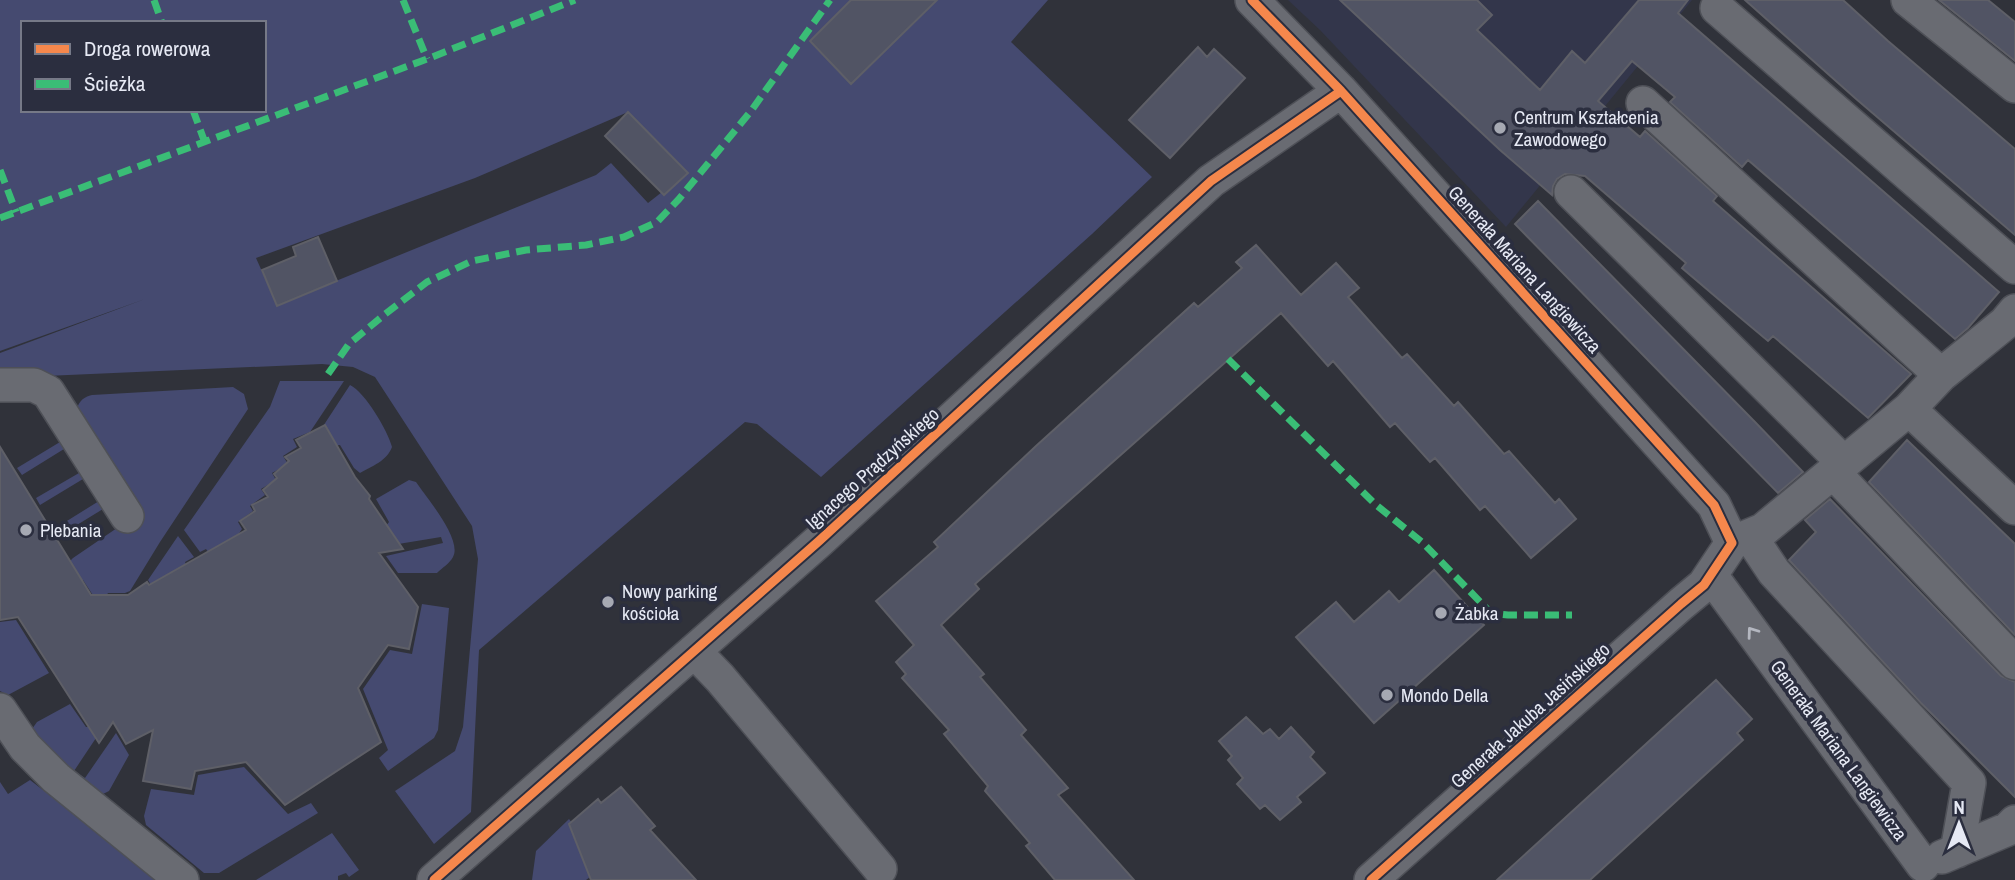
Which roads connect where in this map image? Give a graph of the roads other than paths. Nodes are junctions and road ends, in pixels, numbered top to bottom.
1 (1252, 0) edge
2 (1908, 0) edge
3 (1717, 8) dead end
4 (2015, 86) edge
5 (1341, 91) junction
6 (1643, 103) dead end
7 (1571, 192) dead end
8 (2015, 267) edge
9 (2012, 322) edge
10 (1941, 375) junction
11 (0, 385) edge
12 (1909, 409) junction
13 (1838, 467) junction
14 (2015, 508) edge
15 (127, 516) dead end
16 (1741, 540) junction
17 (1712, 577) junction
18 (694, 651) junction
19 (2015, 663) edge
20 (0, 710) edge
21 (2015, 822) edge
22 (1957, 851) junction
23 (880, 869) dead end
24 (1916, 872) edge
25 (182, 880) edge
26 (434, 880) edge
27 (1371, 880) edge

1 - 5 street, Generała Mariana Langiewicza
2 - 4 street
3 - 8 street
5 - 16 street, Generała Mariana Langiewicza
5 - 18 street, Ignacego Prądzyńskiego
6 - 10 street
7 - 13 street
9 - 10 street
10 - 12 street
11 - 15 street
12 - 13 street
12 - 14 street
13 - 16 street
13 - 19 street
16 - 17 street
16 - 22 street, Generała Mariana Langiewicza
24 -> 17 street, Generała Mariana Langiewicza
17 - 27 street, Generała Jakuba Jasińskiego
18 - 23 street
18 - 26 street, Ignacego Prądzyńskiego
20 - 25 street
21 - 22 street
22 - 24 street

